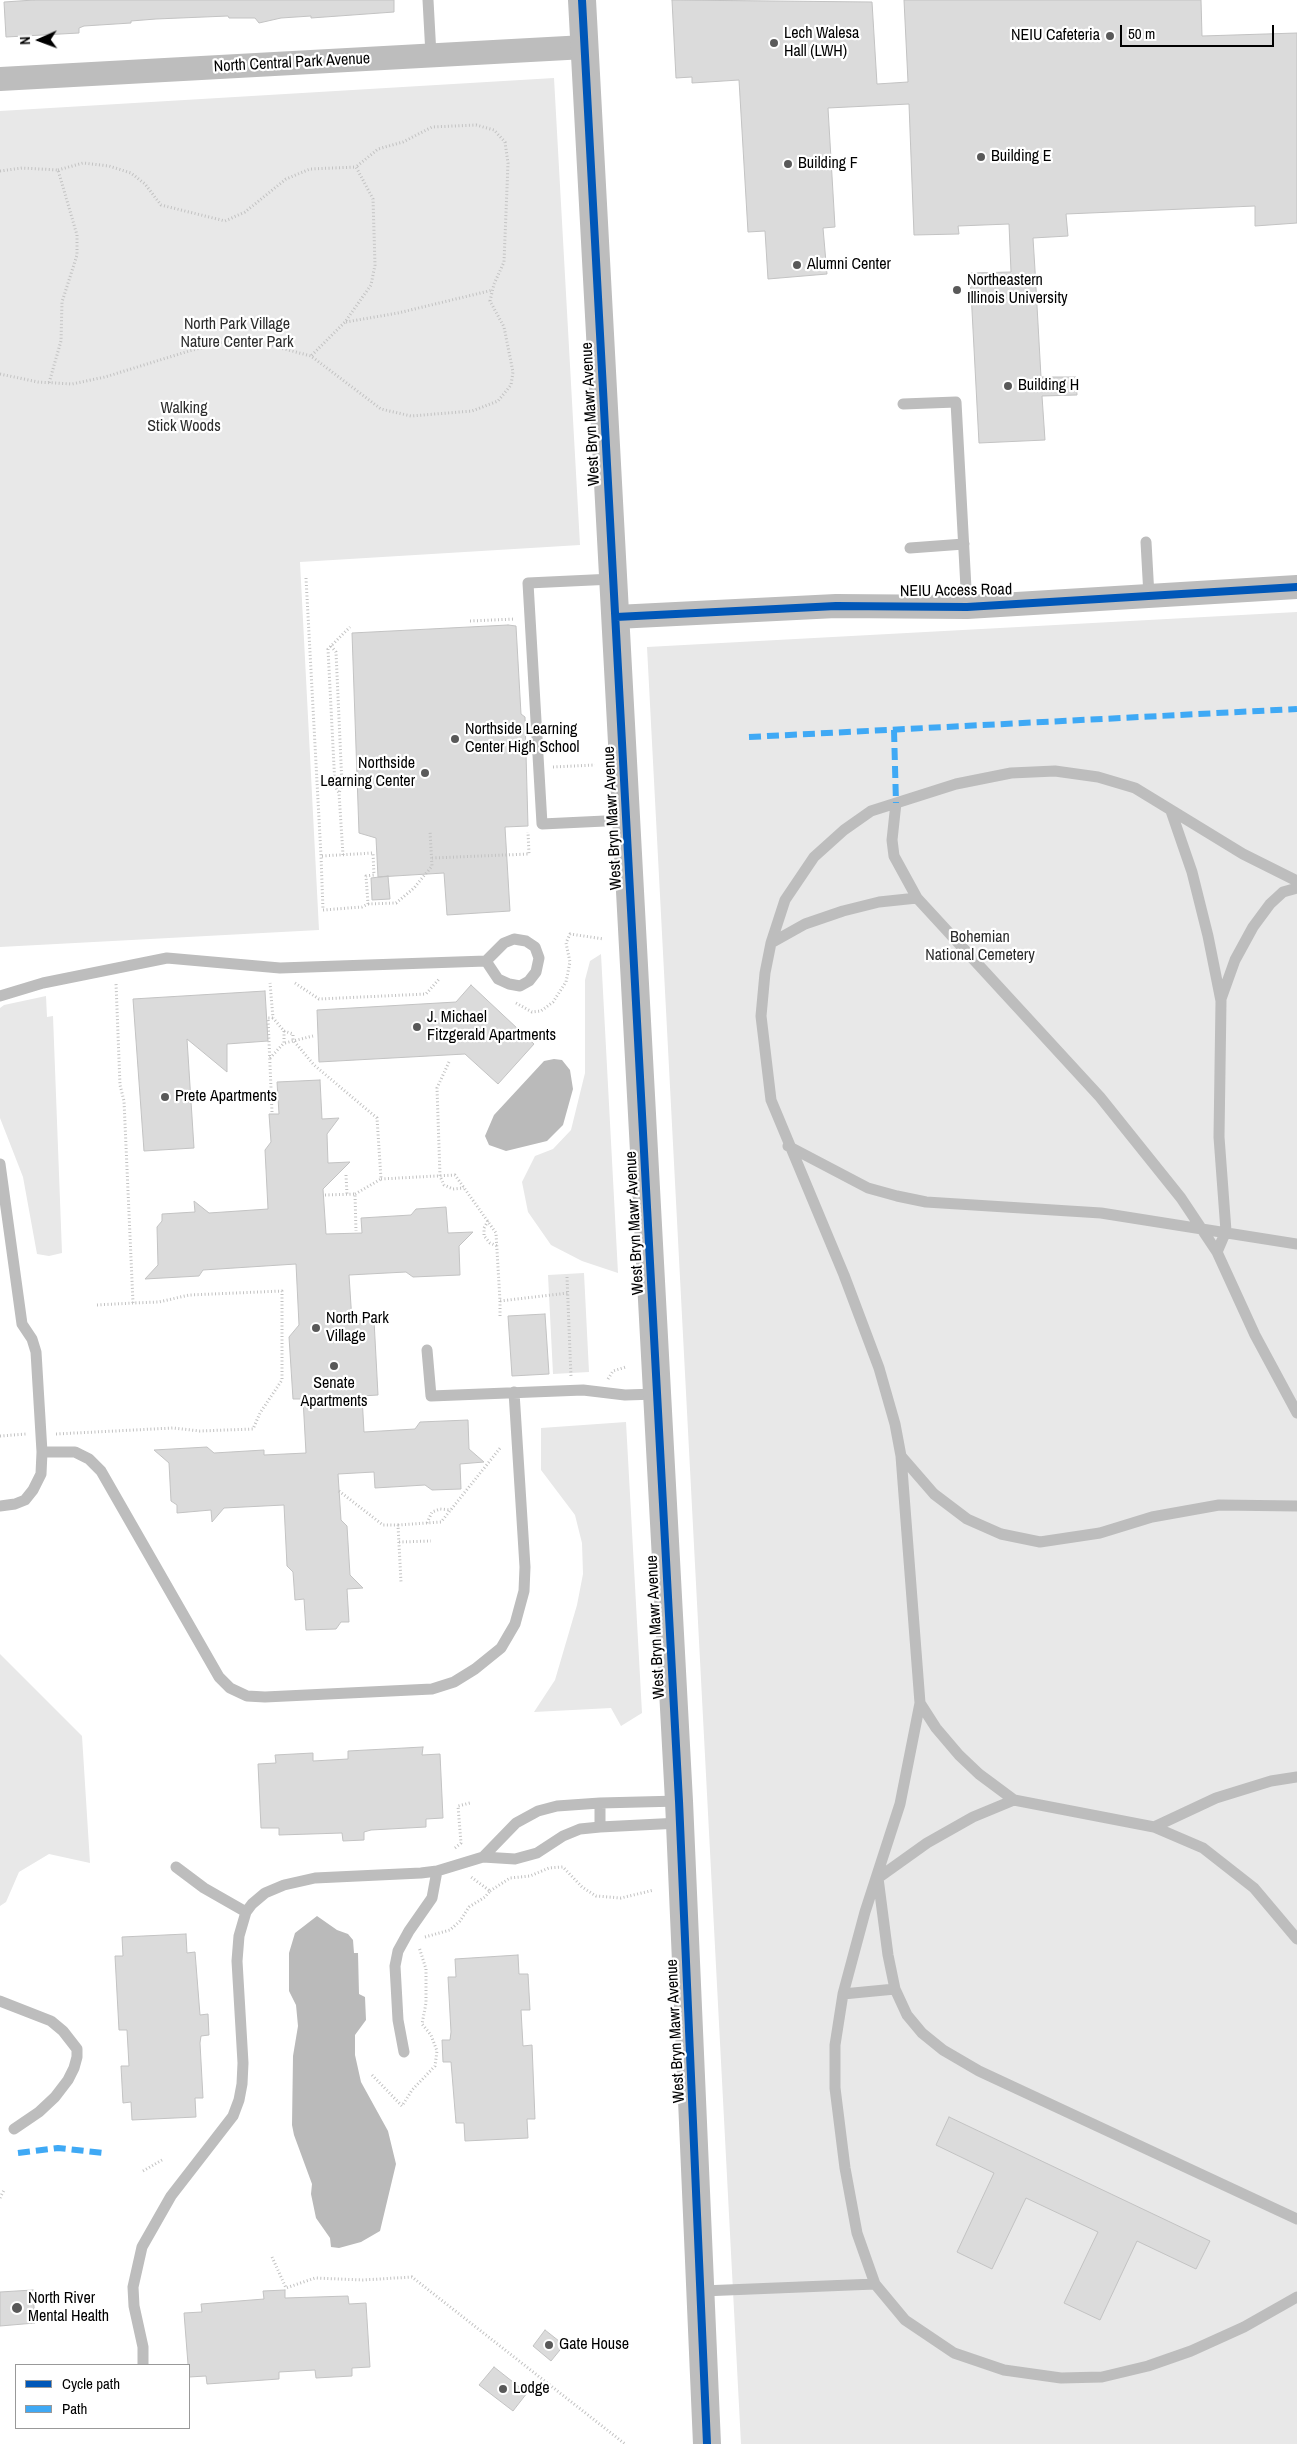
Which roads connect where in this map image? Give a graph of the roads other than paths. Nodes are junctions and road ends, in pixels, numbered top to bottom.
1 (428, 0) edge
2 (582, 0) edge
3 (585, 46) junction
4 (431, 55) junction
5 (0, 79) edge
6 (902, 404) dead end
7 (1146, 542) dead end
8 (964, 544) junction
9 (910, 548) dead end
10 (614, 578) junction
11 (1297, 587) edge
12 (1149, 596) junction
13 (967, 607) junction
14 (616, 617) junction
15 (896, 803) junction
16 (1171, 811) junction
17 (626, 820) junction
18 (1297, 881) edge
19 (1297, 888) edge
20 (917, 898) junction
21 (771, 943) junction
22 (486, 961) junction
23 (0, 996) edge
24 (1221, 1001) junction
25 (788, 1146) junction
26 (0, 1164) edge
27 (1204, 1229) junction
28 (1226, 1231) junction
29 (1297, 1244) edge
30 (1217, 1252) junction
31 (427, 1350) dead end
32 (514, 1392) junction
33 (658, 1394) junction
34 (1297, 1413) edge
35 (42, 1452) junction
36 (901, 1456) junction
37 (0, 1506) edge
38 (1297, 1506) edge
39 (920, 1703) junction
40 (1297, 1777) edge
41 (1014, 1800) junction
42 (600, 1803) junction
43 (680, 1812) junction
44 (600, 1826) junction
45 (1154, 1826) junction
46 (483, 1857) junction
47 (176, 1867) dead end
48 (437, 1871) junction
49 (878, 1878) junction
50 (246, 1912) junction
51 (1297, 1939) edge
52 (895, 1989) junction
53 (843, 1994) junction
54 (0, 2001) edge
55 (404, 2052) dead end
56 (14, 2129) dead end
57 (1297, 2219) edge
58 (875, 2284) junction
59 (702, 2291) junction
60 (1297, 2297) edge
61 (143, 2364) edge
62 (707, 2444) edge

1 - 4 lane
2 - 3 street, West Bryn Mawr Avenue
3 - 4 street, North Central Park Avenue
3 - 10 street, West Bryn Mawr Avenue
4 - 5 street, North Central Park Avenue
6 - 8 lane
7 - 12 lane
8 - 9 lane
8 - 13 lane
10 - 14 street, West Bryn Mawr Avenue
10 - 17 lane
11 - 12 street, NEIU Access Road
12 - 13 street, NEIU Access Road
13 - 14 street, NEIU Access Road
14 - 17 street, West Bryn Mawr Avenue
15 - 16 lane
15 - 20 lane
15 - 21 lane
16 - 18 lane
16 - 24 lane
17 - 33 street, West Bryn Mawr Avenue
19 - 24 lane
20 - 21 lane
20 - 27 lane
21 - 25 lane
22 - 22 lane
22 - 23 lane
24 - 28 lane
25 - 27 lane
25 - 36 lane
26 - 35 lane
27 - 28 lane
27 - 30 lane
28 - 29 lane
28 - 30 lane
30 - 34 lane
31 - 32 lane
32 - 33 lane
32 - 35 lane
33 - 43 street, West Bryn Mawr Avenue
35 - 37 lane
36 - 38 lane
36 - 39 lane
39 - 41 lane
39 - 49 lane
40 - 45 lane
41 - 45 lane
41 - 49 lane
42 - 43 lane
42 - 44 lane
42 - 46 lane
43 - 44 lane
43 - 59 street, West Bryn Mawr Avenue
44 - 46 lane
45 - 51 lane
46 - 48 lane
47 - 50 lane
48 - 50 lane
48 - 55 lane
49 - 52 lane
49 - 53 lane
50 - 61 lane
52 - 53 lane
52 - 57 lane
53 - 58 lane
54 - 56 lane
58 - 59 lane
58 - 60 lane
59 - 62 street, West Bryn Mawr Avenue

